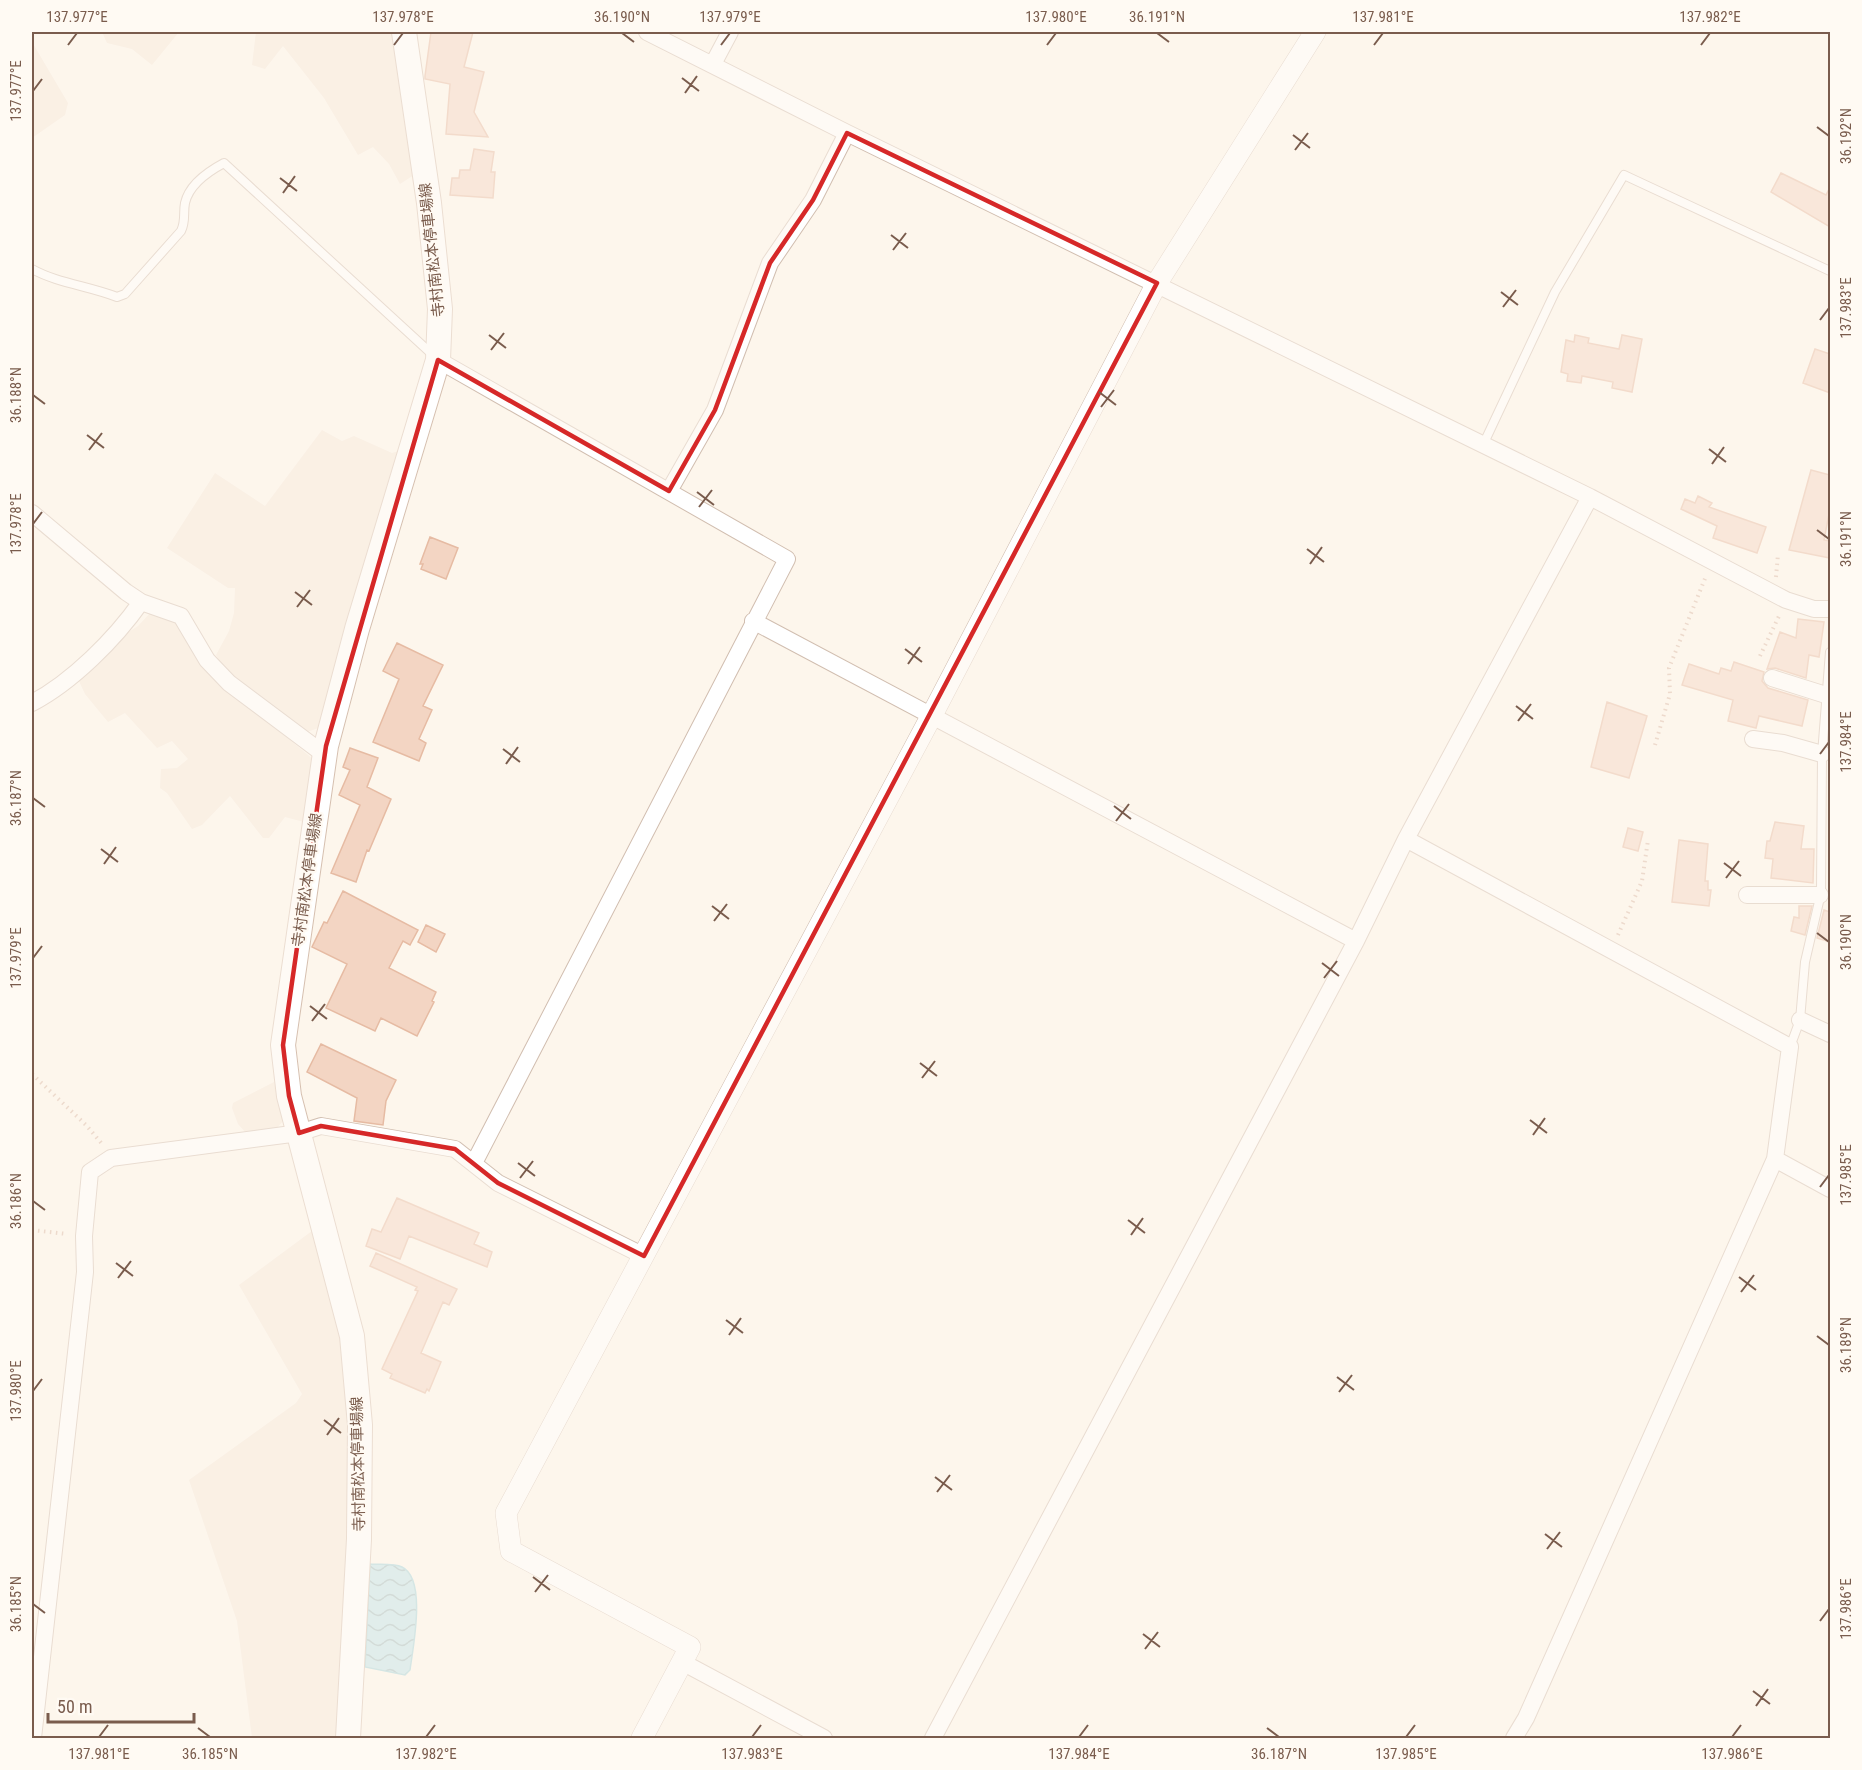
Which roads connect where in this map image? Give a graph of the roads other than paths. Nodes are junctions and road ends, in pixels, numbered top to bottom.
1 (404, 32) edge
2 (647, 32) edge
3 (730, 32) edge
4 (1315, 32) edge
5 (713, 64) junction
6 (847, 133) junction
7 (32, 269) edge
8 (1830, 271) edge
9 (1157, 283) junction
10 (438, 360) junction
11 (1482, 446) junction
12 (669, 491) junction
13 (1590, 497) junction
14 (32, 513) edge
15 (141, 602) junction
16 (1830, 609) edge
17 (753, 621) junction
18 (1830, 652) edge
19 (1772, 678) dead end
20 (1829, 696) junction
21 (32, 703) edge
22 (932, 715) junction
23 (1753, 739) dead end
24 (1822, 754) junction
25 (325, 755) junction
26 (1406, 839) junction
27 (1747, 894) dead end
28 (1820, 895) junction
29 (1356, 941) junction
30 (1800, 1020) junction
31 (1830, 1034) edge
32 (1790, 1047) junction
33 (299, 1133) junction
34 (1775, 1159) junction
35 (474, 1163) junction
36 (1830, 1189) edge
37 (644, 1256) junction
38 (682, 1662) junction
39 (33, 1738) edge
40 (348, 1738) edge
41 (642, 1738) edge
42 (824, 1738) edge
43 (933, 1738) edge
44 (1514, 1738) edge

1 - 10 main road, 寺村南松本停車場線
2 - 5 street
3 - 5 street
4 - 9 street
5 - 6 street
6 - 9 street
6 - 12 street
7 - 10 lane
8 - 11 lane
9 - 11 street
9 - 22 street
10 - 12 street
10 - 25 main road, 寺村南松本停車場線
11 - 13 street
12 - 17 street
13 - 16 street
13 - 26 street
14 - 15 street
15 - 21 street
15 - 25 street
17 - 22 street
17 - 35 street
18 - 20 lane
19 - 20 street
20 - 24 lane
22 - 29 street
22 - 37 street
23 - 24 street
24 - 28 lane
25 - 33 main road, 寺村南松本停車場線
26 - 29 street
26 - 32 street
27 - 28 street
28 - 30 lane
29 - 43 street
30 - 31 street
30 - 32 lane
32 - 34 street
33 - 35 street
33 - 39 street
33 - 40 main road, 寺村南松本停車場線
34 - 36 street
34 - 44 street
35 - 37 street
37 - 38 street
38 - 41 street
38 - 42 street

